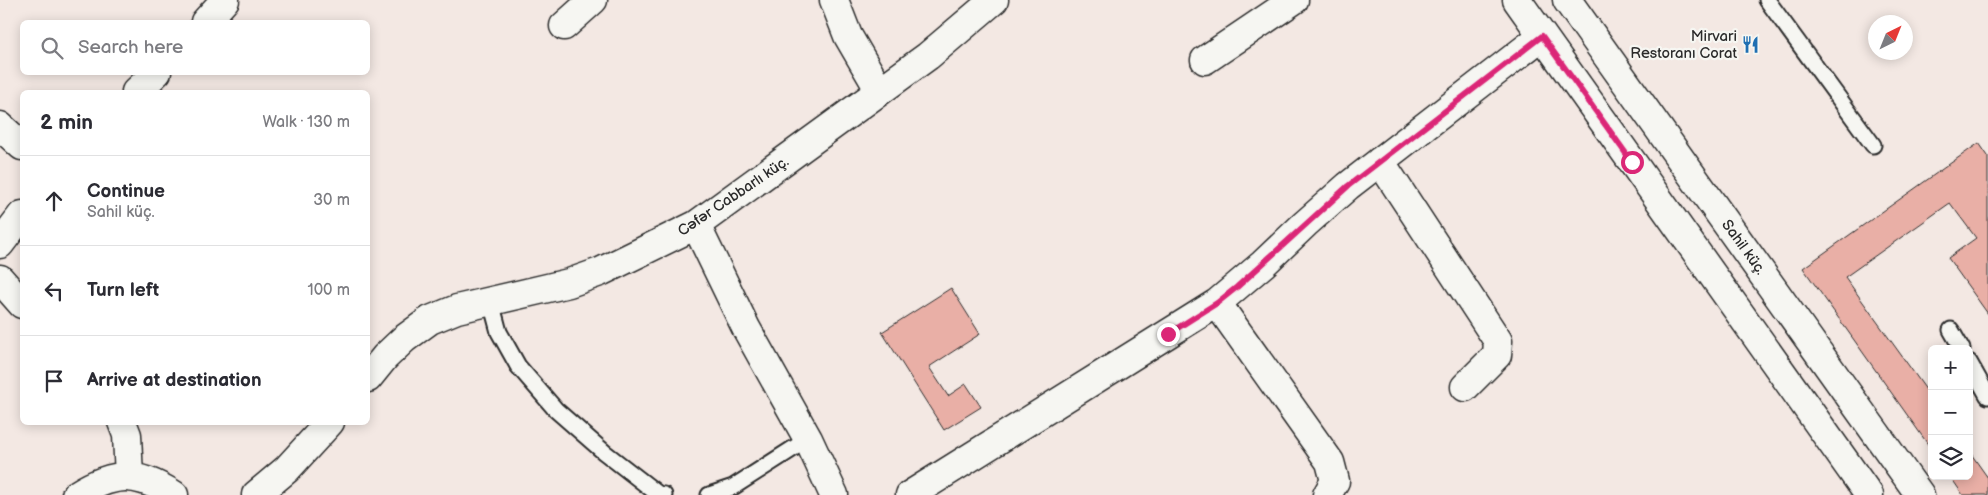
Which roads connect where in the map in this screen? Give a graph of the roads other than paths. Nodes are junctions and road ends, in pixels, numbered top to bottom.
1 (225, 0) edge
2 (593, 0) edge
3 (834, 0) edge
4 (994, 0) edge
5 (1294, 0) edge
6 (1517, 0) edge
7 (1567, 0) edge
8 (1767, 0) edge
9 (206, 20) edge
10 (564, 26) dead end
11 (1542, 36) junction
12 (1205, 60) dead end
13 (154, 75) edge
14 (138, 90) edge
15 (880, 91) junction
16 (0, 126) edge
17 (20, 144) edge
18 (1874, 145) dead end
19 (1380, 161) junction
20 (20, 217) edge
21 (696, 225) junction
22 (0, 244) edge
23 (0, 279) edge
24 (20, 302) edge
25 (491, 302) junction
26 (1217, 303) junction
27 (1951, 330) dead end
28 (1960, 345) edge
29 (1973, 369) edge
30 (370, 376) edge
31 (1465, 387) dead end
32 (1988, 396) edge
33 (123, 425) edge
34 (327, 425) edge
35 (808, 439) junction
36 (129, 477) junction
37 (1867, 494) edge
38 (76, 495) edge
39 (174, 495) edge
40 (256, 495) edge
41 (664, 495) edge
42 (709, 495) edge
43 (834, 495) edge
44 (910, 495) edge
45 (1327, 495) edge
46 (1920, 495) edge

1 - 9 street
2 - 10 street
3 - 15 street
4 - 15 street, Cəfər Cabbarlı küç.
5 - 12 street
6 - 11 street
7 - 46 street, Sahil küç.
8 - 18 lane
11 - 19 street
11 - 37 street
13 - 14 street
15 - 21 street, Cəfər Cabbarlı küç.
16 - 17 street
19 - 26 street
19 - 31 street
20 - 22 street
21 - 25 street, Cəfər Cabbarlı küç.
21 - 35 street
23 - 24 street
25 - 30 street, Cəfər Cabbarlı küç.
25 - 41 lane
26 - 44 street
26 - 45 street
27 - 28 lane
29 - 32 lane
33 - 36 street
34 - 40 street
35 - 42 lane
35 - 43 street
36 - 38 street
36 - 39 street

